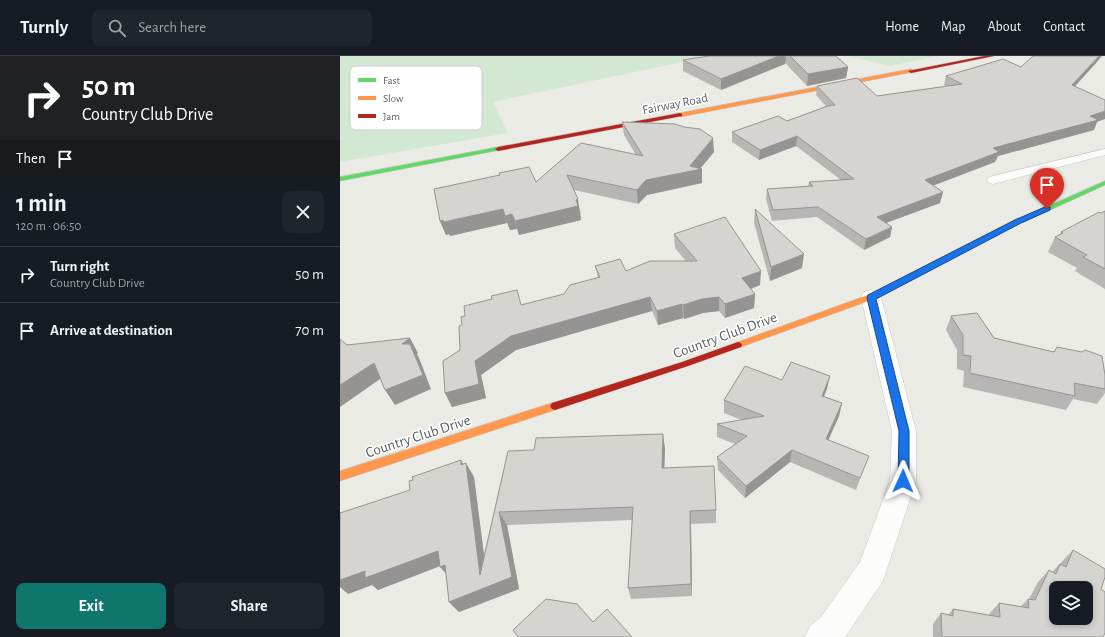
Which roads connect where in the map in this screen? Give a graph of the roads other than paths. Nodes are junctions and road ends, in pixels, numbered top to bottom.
1 (992, 56) edge
2 (1105, 152) edge
3 (340, 179) edge
4 (993, 180) dead end
5 (1105, 183) edge
6 (871, 298) junction
7 (340, 476) edge
8 (822, 637) edge

1 - 3 street, Fairway Road
2 - 4 lane
5 - 6 street, Country Club Drive
6 - 7 street, Country Club Drive
6 - 8 street

